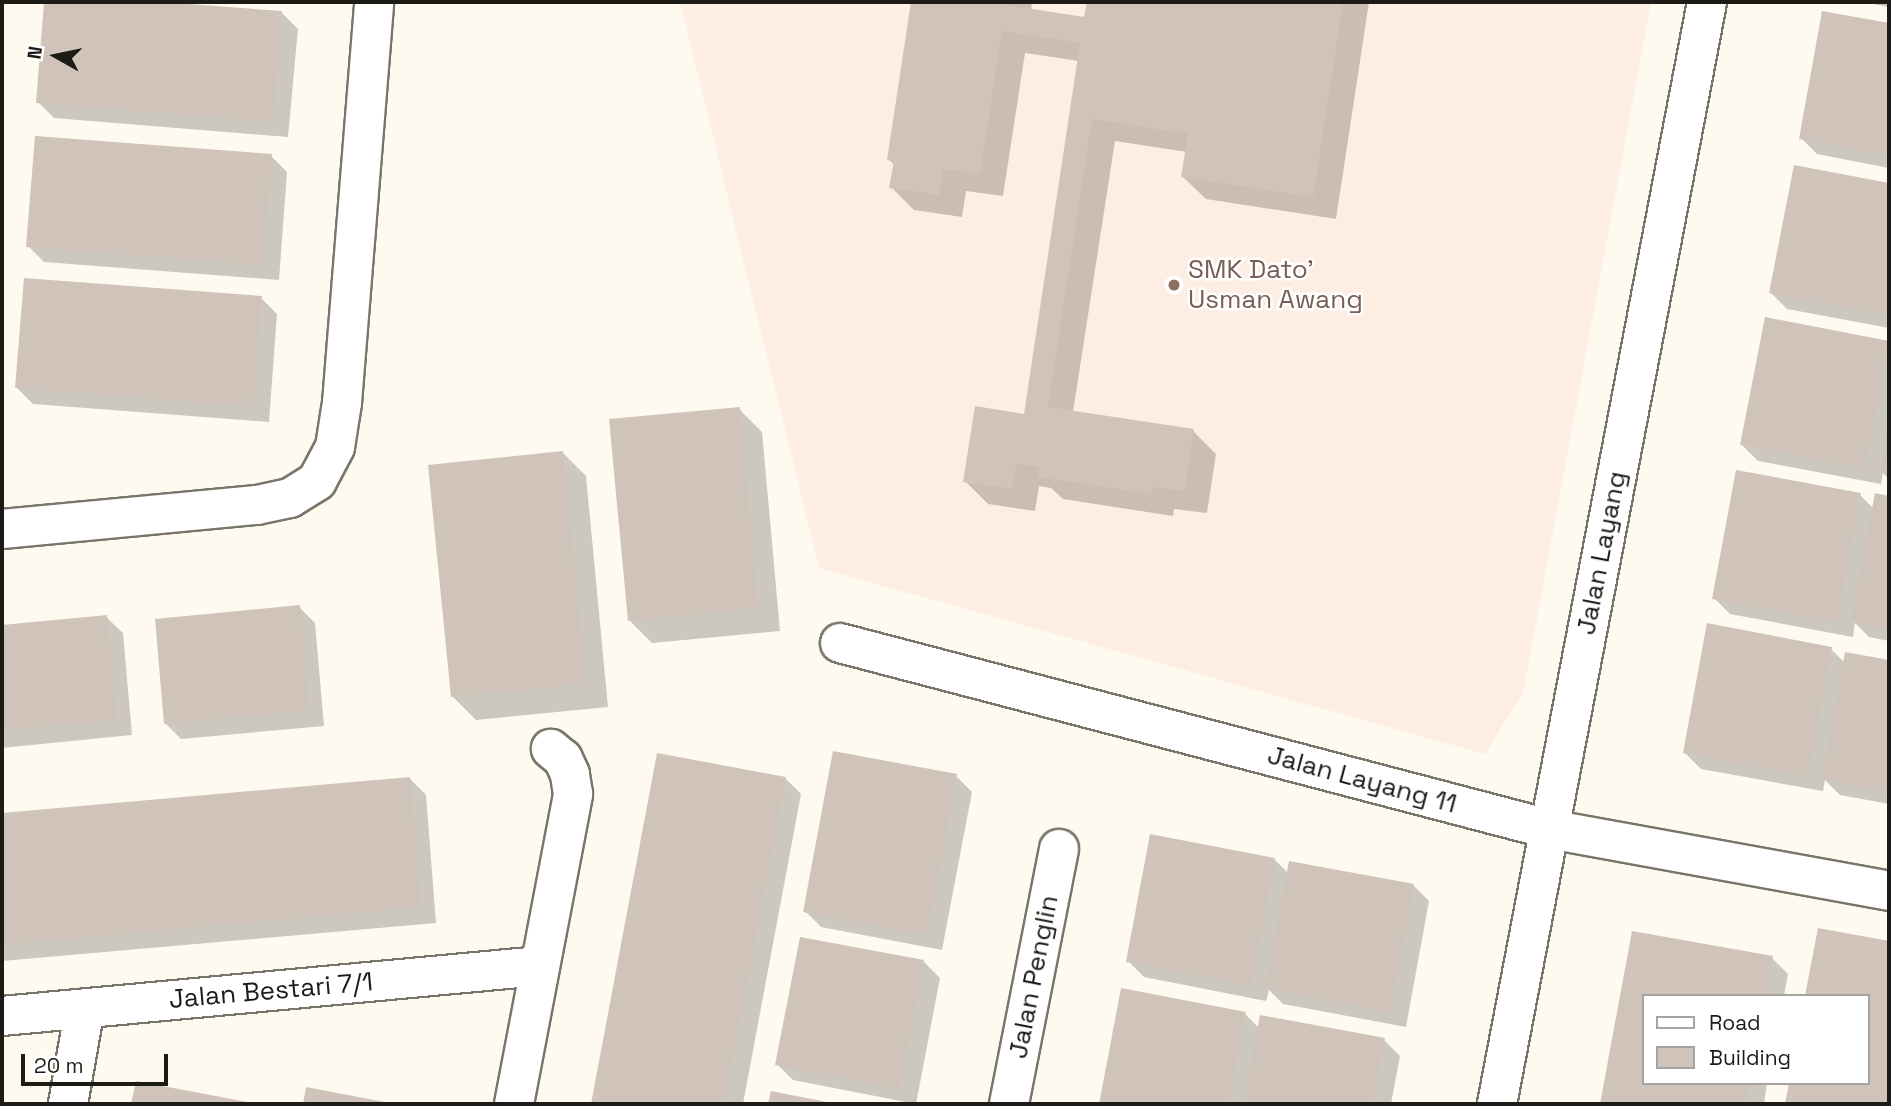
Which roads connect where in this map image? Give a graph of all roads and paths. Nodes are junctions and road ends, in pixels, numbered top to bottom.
1 (374, 2) edge
2 (1707, 2) edge
3 (2, 529) edge
4 (840, 643) dead end
5 (551, 749) dead end
6 (1549, 829) junction
7 (1059, 849) dead end
8 (1889, 891) edge
9 (540, 966) junction
10 (85, 1008) junction
11 (2, 1016) edge
12 (68, 1104) edge
13 (514, 1104) edge
14 (1009, 1104) edge
15 (1497, 1104) edge

1 - 3 street
2 - 6 street, Jalan Layang
4 - 6 street, Jalan Layang 11
5 - 9 street
6 - 8 street, Jalan Layang 11
6 - 15 street, Jalan Layang
7 - 14 street, Jalan Penglin
9 - 10 street, Jalan Bestari 7/1
9 - 13 street
10 - 11 street, Jalan Bestari 7/1
10 - 12 street

